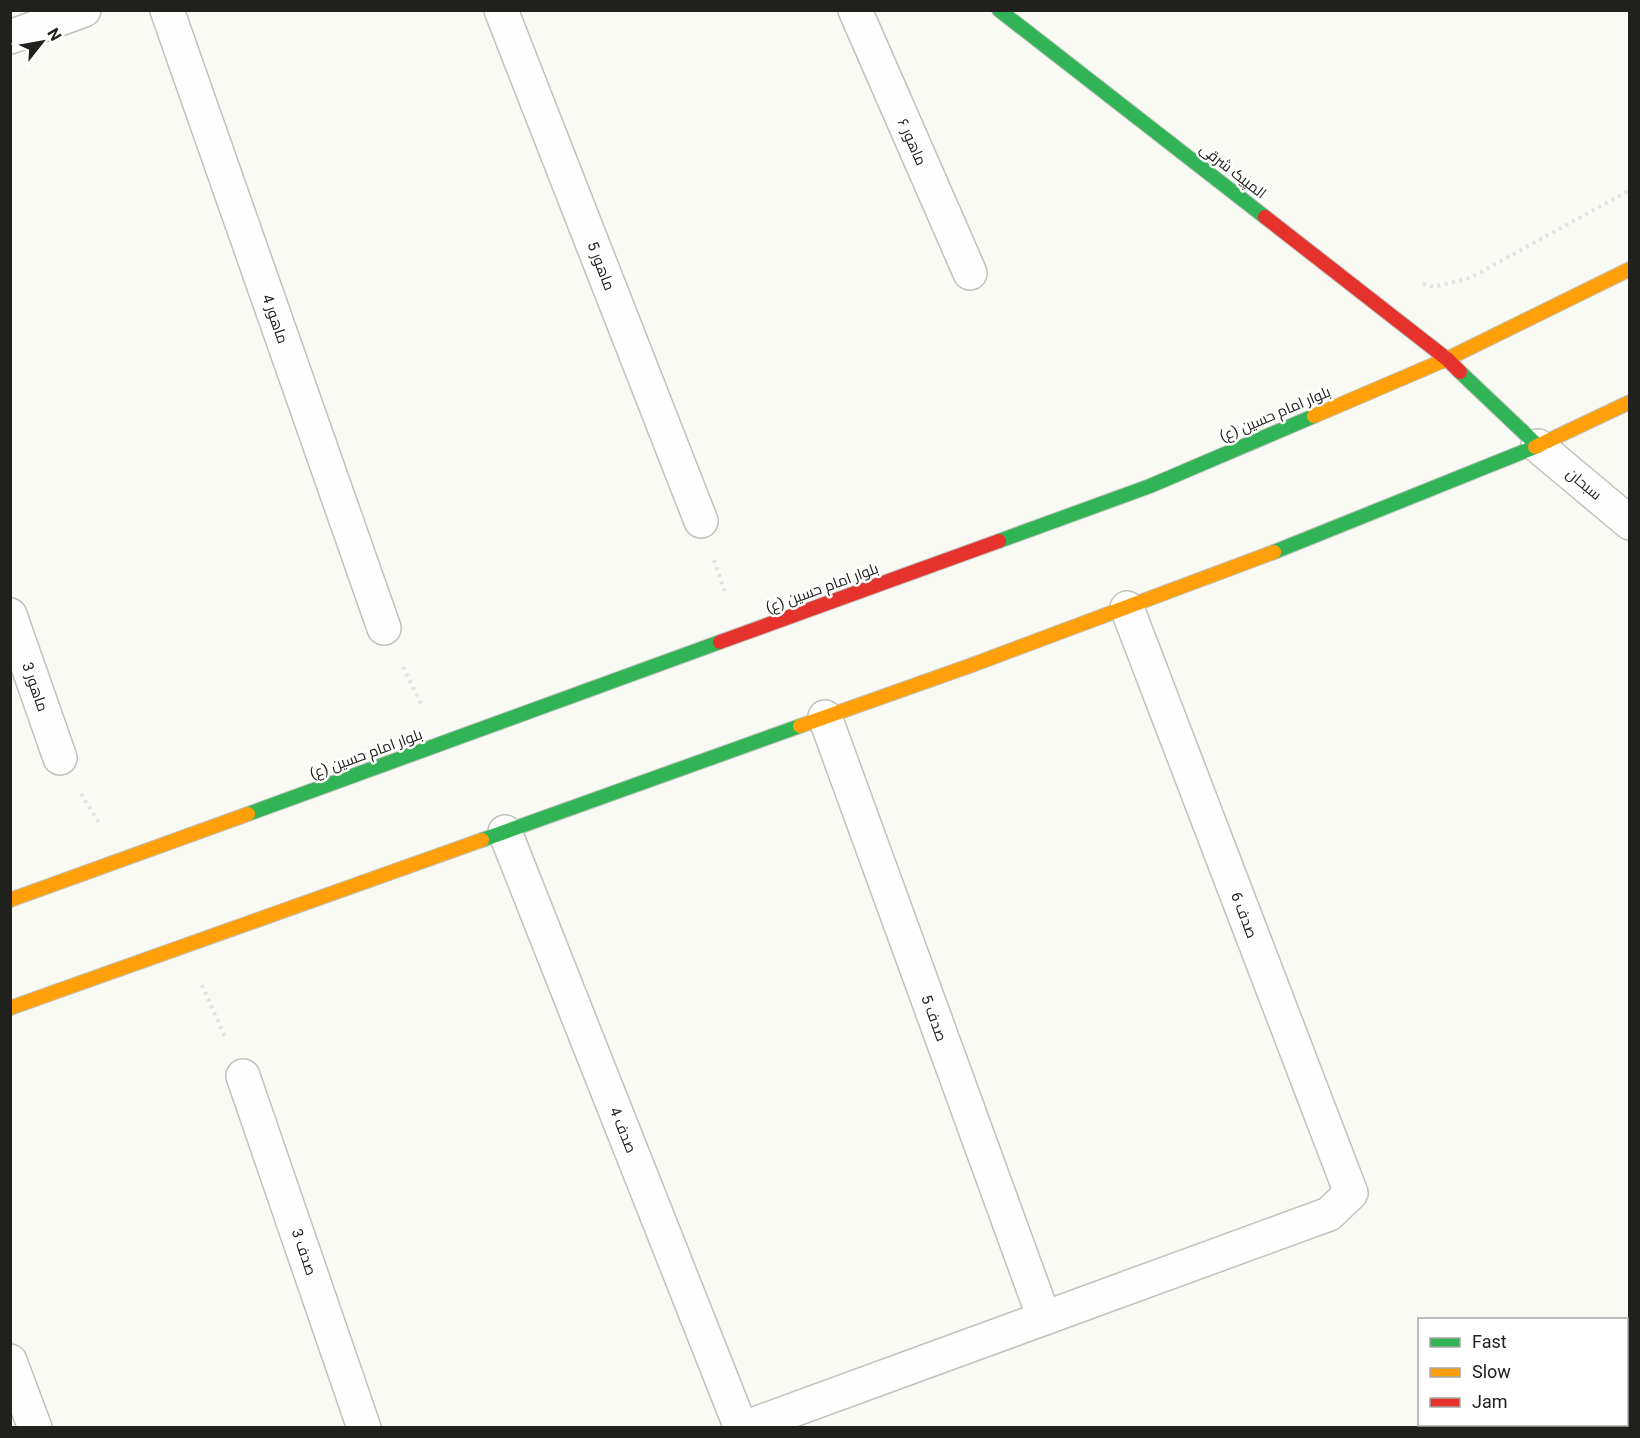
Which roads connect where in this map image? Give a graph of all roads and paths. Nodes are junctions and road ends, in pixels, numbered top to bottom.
1 (84, 10) edge
2 (167, 10) edge
3 (501, 10) edge
4 (855, 10) edge
5 (999, 10) edge
6 (10, 37) edge
7 (1629, 190) edge
8 (1629, 269) edge
9 (970, 273) dead end
10 (1423, 284) dead end
11 (1446, 359) junction
12 (1629, 402) edge
13 (1538, 446) junction
14 (701, 521) joint
15 (1629, 523) edge
16 (1127, 608) junction
17 (10, 615) edge
18 (384, 628) joint
19 (740, 636) junction
20 (825, 717) junction
21 (441, 744) junction
22 (60, 758) joint
23 (506, 832) junction
24 (121, 860) junction
25 (10, 900) edge
26 (184, 946) junction
27 (10, 1008) edge
28 (243, 1076) joint
29 (1044, 1318) junction
30 (10, 1361) edge
31 (34, 1428) edge
32 (364, 1428) edge
33 (743, 1428) edge

1 - 6 street
2 - 18 street, ماهور 4
3 - 14 street, ماهور 5
4 - 9 street, ماهور ۶
5 - 11 main road, المپیک شرقی
7 - 10 path
8 - 11 main road, بلوار امام حسین (ع)
11 - 13 main road, المپیک شرقی
11 - 19 main road, بلوار امام حسین (ع)
12 - 13 main road
13 - 15 street, سبحان
13 - 16 main road
14 - 19 path
16 - 20 main road
16 - 29 street, صدف 6
17 - 22 street, ماهور 3
18 - 21 path
19 - 21 main road, بلوار امام حسین (ع)
20 - 23 main road
20 - 29 street, صدف 5
21 - 24 main road, بلوار امام حسین (ع)
22 - 24 path
23 - 26 main road
23 - 33 street, صدف 4
24 - 25 main road, بلوار امام حسین (ع)
26 - 27 main road
26 - 28 path
28 - 32 street, صدف 3
29 - 33 street
30 - 31 street

